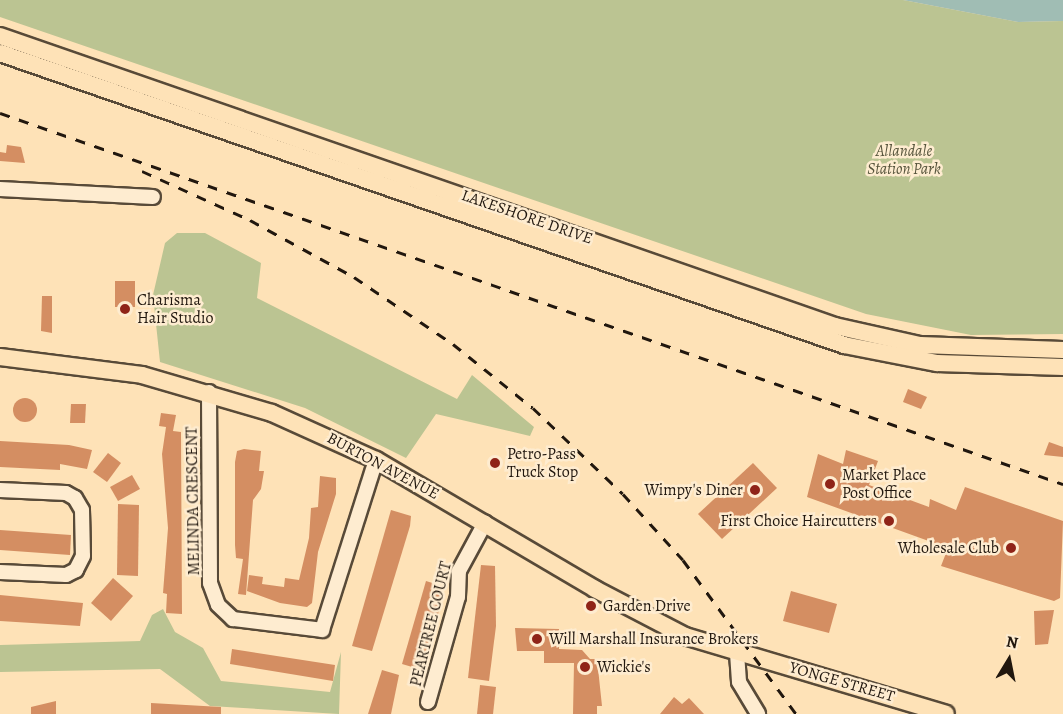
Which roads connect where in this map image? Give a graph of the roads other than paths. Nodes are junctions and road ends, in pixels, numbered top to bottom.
1 (0, 36) edge
2 (0, 53) edge
3 (0, 189) edge
4 (153, 197) dead end
5 (1063, 350) edge
6 (0, 357) edge
7 (1063, 367) edge
8 (209, 392) junction
9 (376, 460) junction
10 (0, 490) edge
11 (485, 523) junction
12 (0, 572) edge
13 (737, 653) junction
14 (429, 702) dead end
15 (758, 714) edge
16 (945, 714) edge

1 - 5 main road, LAKESHORE DRIVE
2 - 7 main road, LAKESHORE DRIVE
3 - 4 street
6 - 8 main road, BURTON AVENUE
8 - 9 main road, BURTON AVENUE
8 - 9 street, MELINDA CRESCENT
9 - 11 main road, BURTON AVENUE
10 - 12 street
11 - 13 main road, BURTON AVENUE
11 - 14 street, PEARTREE COURT
13 - 15 street
13 - 16 main road, YONGE STREET

